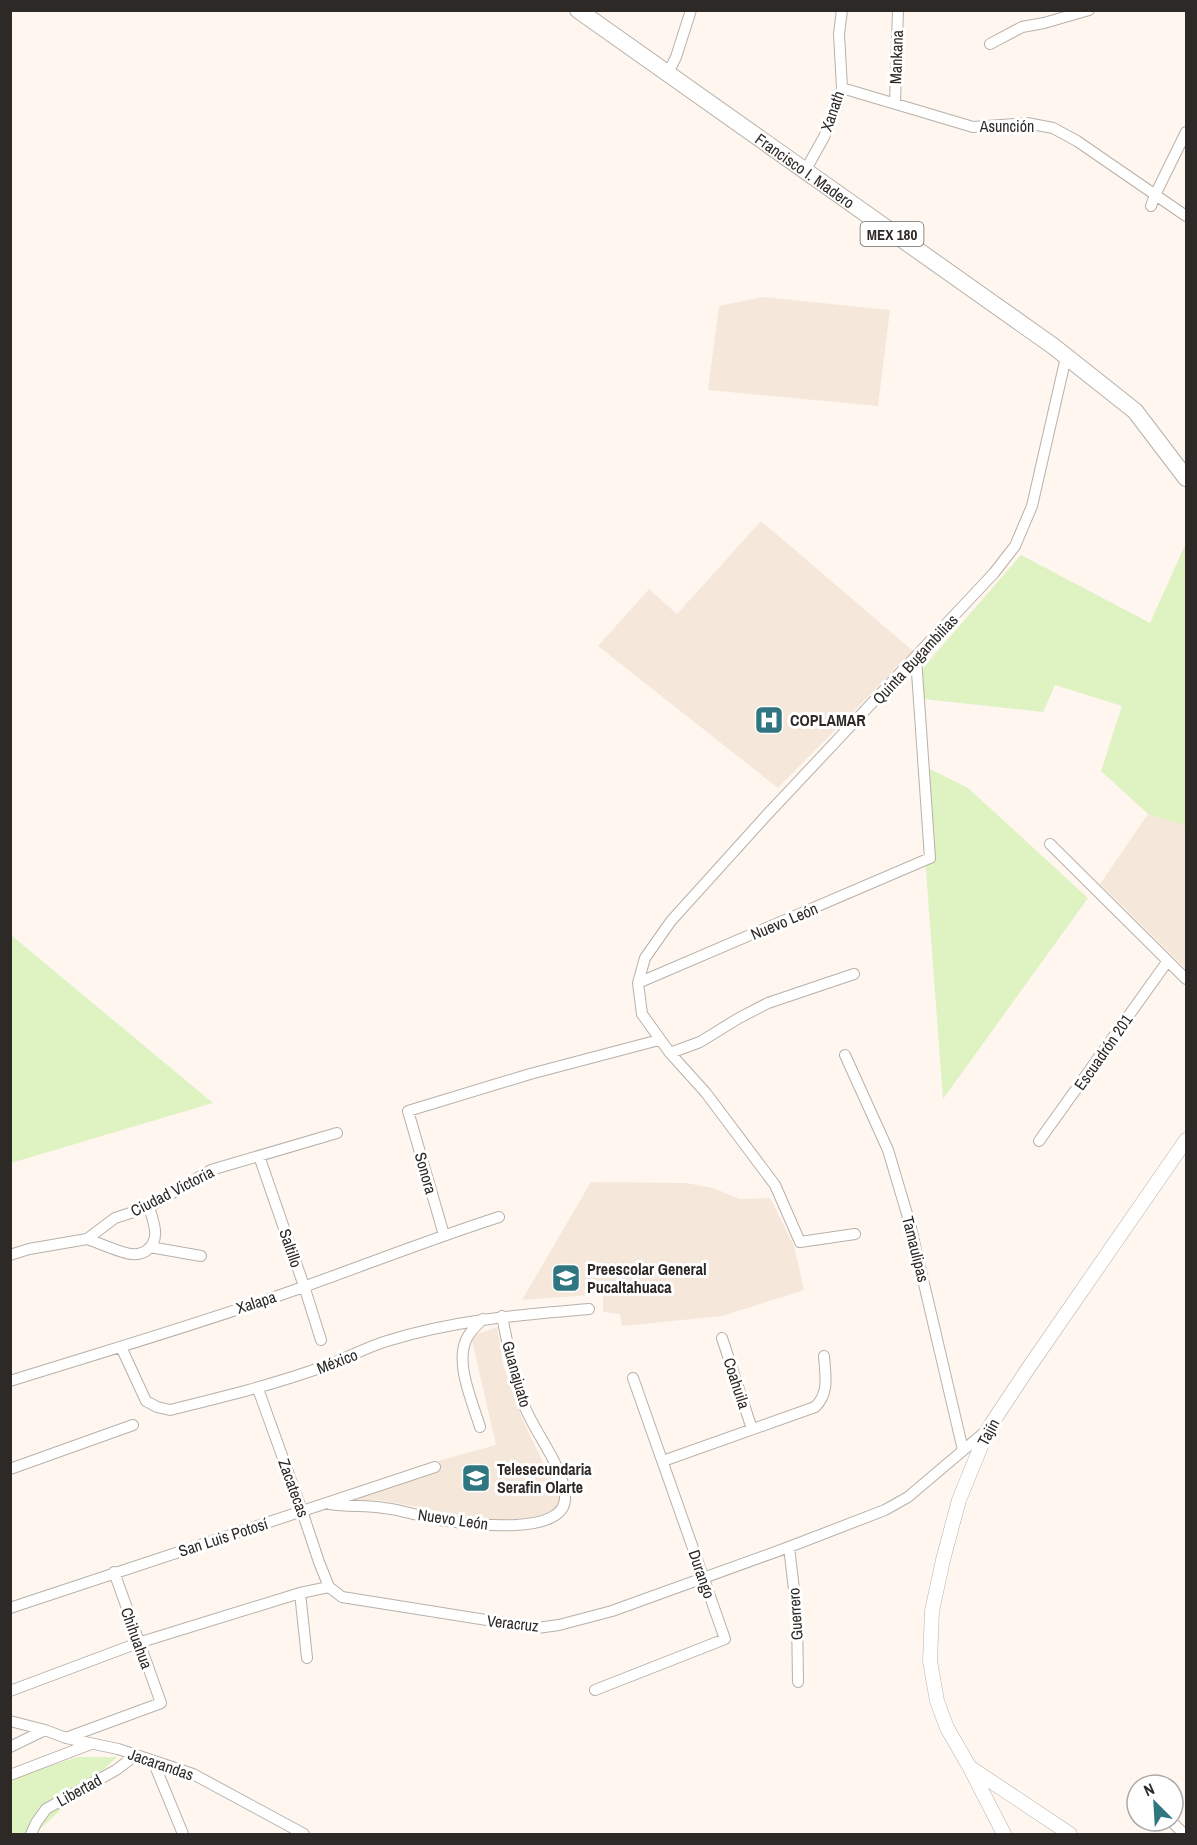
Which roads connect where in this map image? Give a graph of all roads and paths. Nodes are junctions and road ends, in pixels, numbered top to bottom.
1 (578, 10) edge
2 (691, 10) edge
3 (842, 10) edge
4 (898, 10) edge
5 (1089, 10) edge
6 (990, 44) dead end
7 (668, 73) junction
8 (842, 88) junction
9 (895, 103) junction
10 (1186, 132) edge
11 (805, 171) junction
12 (1155, 195) junction
13 (1151, 206) dead end
14 (1186, 216) edge
15 (1066, 357) junction
16 (1186, 478) edge
17 (916, 658) junction
18 (1050, 844) dead end
19 (1167, 962) junction
20 (854, 974) dead end
21 (1186, 979) edge
22 (638, 983) junction
23 (659, 1040) junction
24 (670, 1053) junction
25 (845, 1055) dead end
26 (337, 1133) dead end
27 (1186, 1140) edge
28 (1039, 1141) dead end
29 (259, 1156) junction
30 (149, 1207) junction
31 (499, 1217) dead end
32 (855, 1234) dead end
33 (444, 1235) junction
34 (87, 1239) junction
35 (150, 1247) junction
36 (10, 1255) edge
37 (201, 1256) dead end
38 (304, 1287) junction
39 (589, 1309) dead end
40 (502, 1316) junction
41 (483, 1318) junction
42 (722, 1338) dead end
43 (321, 1340) dead end
44 (121, 1347) junction
45 (824, 1356) dead end
46 (633, 1378) dead end
47 (10, 1380) edge
48 (258, 1389) junction
49 (133, 1425) dead end
50 (480, 1427) dead end
51 (752, 1429) junction
52 (988, 1429) junction
53 (963, 1450) junction
54 (663, 1461) junction
55 (435, 1467) dead end
56 (10, 1469) edge
57 (566, 1495) joint
58 (328, 1504) junction
59 (302, 1511) junction
60 (789, 1547) junction
61 (114, 1572) junction
62 (702, 1577) junction
63 (329, 1587) junction
64 (300, 1593) junction
65 (10, 1608) edge
66 (138, 1643) junction
67 (307, 1658) dead end
68 (798, 1682) dead end
69 (595, 1690) dead end
70 (10, 1691) edge
71 (10, 1721) edge
72 (45, 1730) junction
73 (66, 1738) junction
74 (91, 1744) junction
75 (10, 1747) edge
76 (136, 1755) junction
77 (153, 1761) junction
78 (969, 1767) junction
79 (10, 1774) edge
80 (32, 1834) edge
81 (183, 1834) edge
82 (304, 1834) edge
83 (1004, 1834) edge
84 (1070, 1834) edge

1 - 7 main road, Francisco I. Madero / MEX 180
2 - 7 street
3 - 8 street, Xanath
4 - 9 street, Mankana
5 - 6 street
7 - 11 main road, Francisco I. Madero / MEX 180
8 - 9 street, Asunción
8 - 11 street, Xanath
9 - 12 street, Asunción
10 - 12 street
11 - 15 main road, Francisco I. Madero / MEX 180
12 - 13 street
12 - 14 street, Asunción
15 - 16 main road, Francisco I. Madero / MEX 180
15 - 17 street, Quinta Bugambilias
17 - 22 street, Quinta Bugambilias
17 - 22 street, Nuevo León
18 - 19 street
19 - 21 street
19 - 28 street, Escuadrón 201
20 - 24 street
22 - 23 street, Quinta Bugambilias
23 - 24 street
23 - 33 street, Sonora
24 - 32 street
25 - 53 street, Tamaulipas
26 - 29 street, Ciudad Victoria
27 - 52 main road, Tajín
29 - 30 street, Ciudad Victoria
29 - 38 street, Saltillo
30 - 34 street, Ciudad Victoria
30 - 35 street
31 - 33 street, Xalapa
33 - 38 street, Xalapa
34 - 35 street
34 - 36 street, Ciudad Victoria
35 - 37 street
38 - 43 street, Saltillo
38 - 44 street, Xalapa
39 - 40 street, México
40 - 41 street, México
40 - 57 street, Guanajuato
41 - 48 street, México
41 - 50 street
42 - 51 street, Coahuila
44 - 47 street, Xalapa
44 - 48 street, México
45 - 51 street
46 - 54 street, Durango
48 - 59 street, Zacatecas
49 - 56 street
51 - 54 street
52 - 53 street, Veracruz
52 - 78 main road, Tajín
53 - 60 street, Veracruz
54 - 62 street, Durango
55 - 58 street, San Luis Potosí
57 - 58 street, Nuevo León
58 - 59 street, San Luis Potosí
59 - 61 street, San Luis Potosí
59 - 63 street, Zacatecas
60 - 62 street, Veracruz
60 - 68 street, Guerrero
61 - 65 street, San Luis Potosí
61 - 66 street, Chihuahua
62 - 63 street, Veracruz
62 - 69 street, Durango
63 - 64 street
64 - 66 street
64 - 67 street
66 - 70 street
66 - 73 street, Chihuahua
71 - 72 street, Jacarandas
72 - 73 street, Jacarandas
72 - 75 street
73 - 74 street, Jacarandas
74 - 76 street, Jacarandas
74 - 79 street
76 - 77 street, Jacarandas
76 - 80 street, Libertad
77 - 81 street
77 - 82 street, Jacarandas
78 - 83 main road, Tajín
78 - 84 main road

